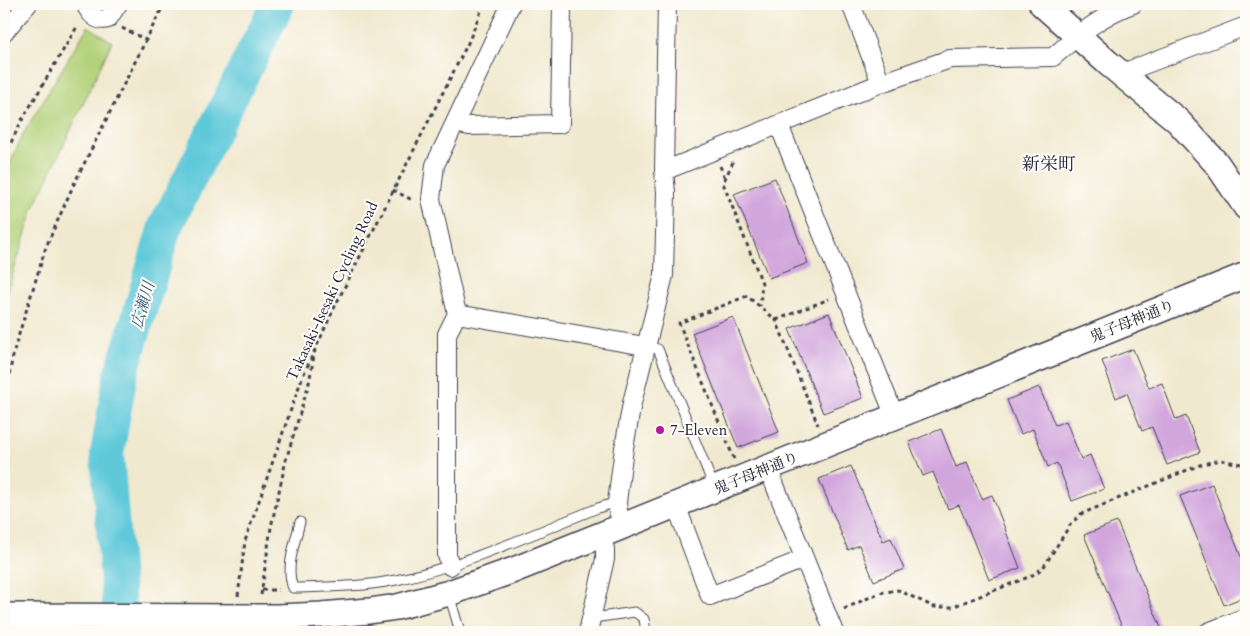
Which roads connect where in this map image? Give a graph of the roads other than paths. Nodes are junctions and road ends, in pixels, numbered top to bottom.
1 (28, 4) edge
2 (85, 4) edge
3 (118, 4) edge
4 (512, 4) edge
5 (562, 4) edge
6 (667, 4) edge
7 (851, 4) edge
8 (1042, 4) edge
9 (1133, 4) edge
10 (1246, 26) edge
11 (4, 32) edge
12 (1076, 36) junction
13 (1120, 74) junction
14 (881, 83) junction
15 (455, 123) junction
16 (779, 126) junction
17 (664, 171) junction
18 (1246, 207) edge
19 (1246, 275) edge
20 (457, 314) junction
21 (645, 346) junction
22 (895, 417) junction
23 (768, 468) junction
24 (715, 490) junction
25 (617, 502) junction
26 (676, 506) junction
27 (300, 522) dead end
28 (612, 530) junction
29 (804, 559) junction
30 (450, 566) junction
31 (449, 593) junction
32 (4, 616) edge
33 (1246, 617) edge
34 (279, 625) edge
35 (590, 625) edge
36 (831, 625) edge
37 (1215, 631) edge
38 (460, 632) edge
39 (646, 632) edge

1 - 11 street
2 - 3 street
4 - 15 street
5 - 15 street
6 - 17 street
7 - 14 street
8 - 12 street
9 - 12 street
10 - 13 street
12 - 13 street
12 - 14 street
13 - 18 street
14 - 16 street
15 - 20 street
16 - 17 street
16 - 22 street
17 - 21 street
19 - 22 street, 鬼子母神通り
20 - 21 street
20 - 30 street
21 - 24 lane
21 - 25 street
22 - 23 street, 鬼子母神通り
23 - 24 street, 鬼子母神通り
23 - 29 street
24 - 26 street, 鬼子母神通り
25 - 28 street
25 - 30 lane
26 - 28 street, 鬼子母神通り
26 - 29 street
27 - 30 lane
28 - 31 street, 鬼子母神通り
28 - 35 street
29 - 36 street
31 - 34 street, 鬼子母神通り
31 - 38 lane
32 - 34 street, 鬼子母神通り, bridge
33 - 37 street
35 - 39 lane

